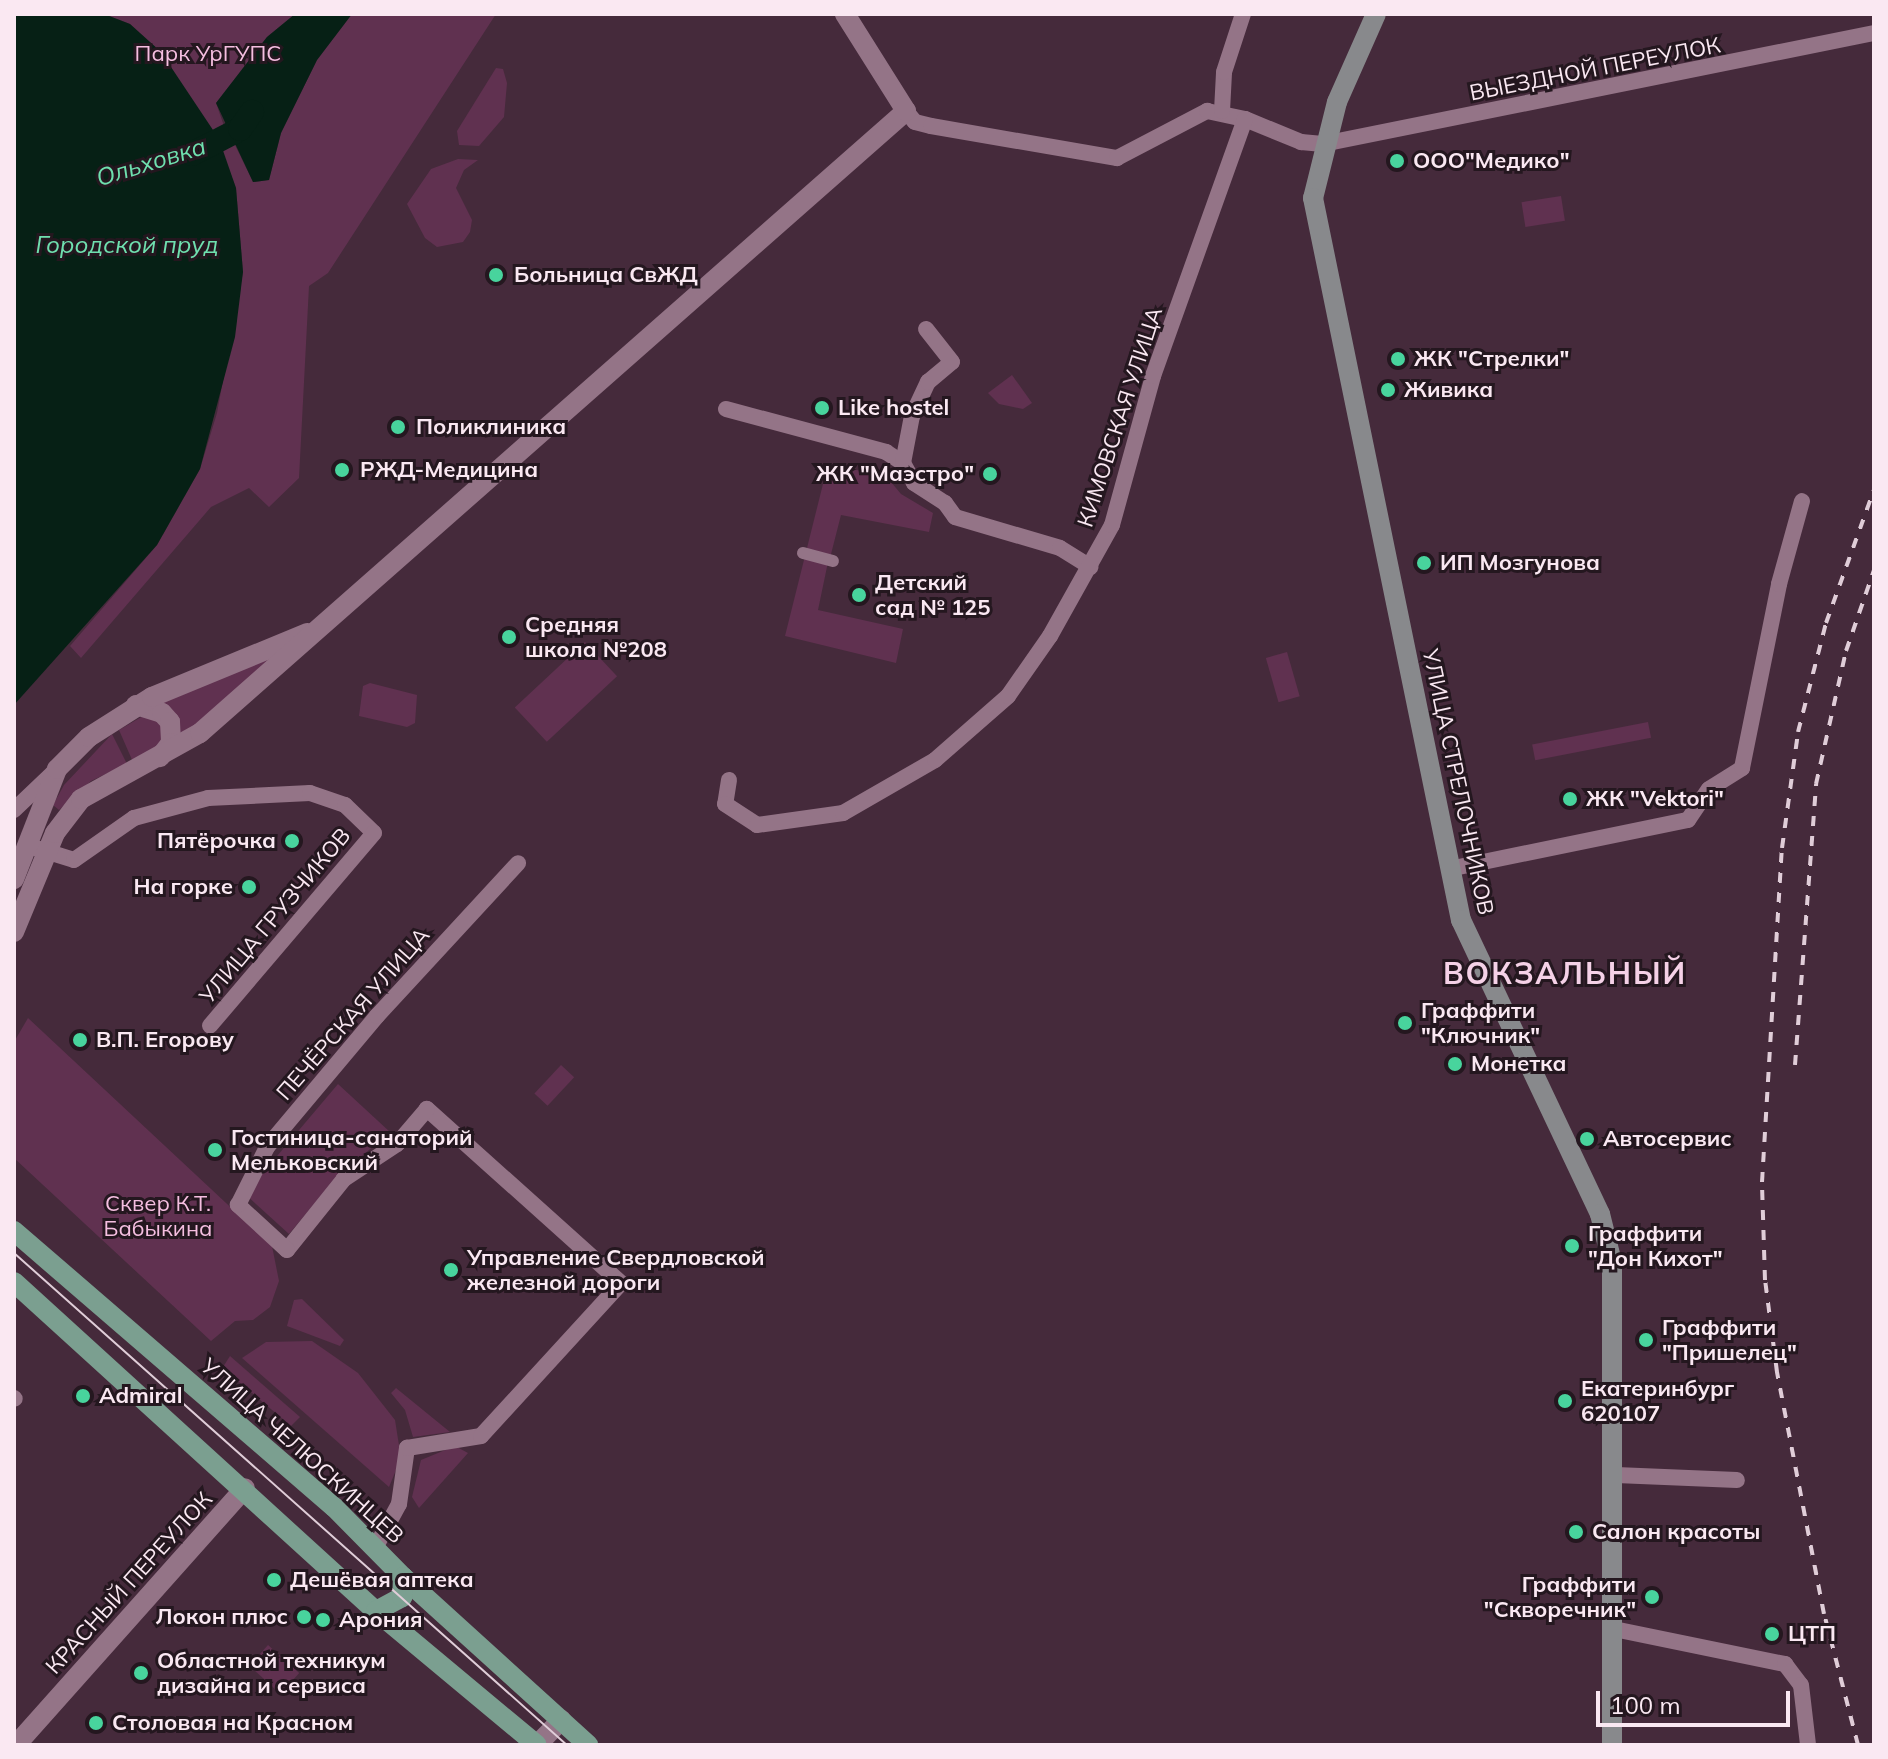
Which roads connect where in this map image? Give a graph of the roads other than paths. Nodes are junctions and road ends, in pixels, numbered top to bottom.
1 (845, 14) edge
2 (1243, 14) edge
3 (1376, 14) edge
4 (1874, 33) edge
5 (906, 111) junction
6 (1222, 111) junction
7 (1245, 119) junction
8 (1323, 144) junction
9 (926, 329) dead end
10 (726, 409) dead end
11 (903, 463) junction
12 (1802, 501) dead end
13 (803, 553) dead end
14 (833, 561) dead end
15 (1090, 567) junction
16 (307, 633) junction
17 (136, 705) junction
18 (160, 757) junction
19 (57, 769) junction
20 (729, 780) dead end
21 (14, 810) edge
22 (26, 845) junction
23 (46, 854) junction
24 (518, 863) dead end
25 (1449, 869) junction
26 (14, 879) edge
27 (14, 932) edge
28 (210, 1026) dead end
29 (18, 1233) edge
30 (14, 1282) edge
31 (1616, 1475) junction
32 (1737, 1480) dead end
33 (245, 1488) junction
34 (375, 1548) junction
35 (403, 1577) junction
36 (376, 1611) junction
37 (1614, 1629) junction
38 (561, 1720) junction
39 (16, 1745) edge
40 (537, 1745) edge
41 (588, 1745) edge
42 (1612, 1745) edge
43 (1808, 1745) edge

1 - 5 street
2 - 6 street
3 - 8 main road, УЛИЦА СТРЕЛОЧНИКОВ
4 - 8 street, ВЫЕЗДНОЙ ПЕРЕУЛОК
5 - 6 street
5 - 16 street
6 - 7 street
7 - 8 street
7 - 15 street, КИМОВСКАЯ УЛИЦА
8 - 25 main road, УЛИЦА СТРЕЛОЧНИКОВ
9 - 11 street
10 - 11 street
11 - 15 street
12 - 25 street
13 - 14 street
15 - 20 street, КИМОВСКАЯ УЛИЦА
16 - 17 street
16 - 18 street
17 - 18 street
17 - 19 street
18 - 23 street
19 - 21 street
19 - 22 street
22 - 23 street
22 - 26 street
23 - 27 street
23 - 28 street, УЛИЦА ГРУЗЧИКОВ
24 - 34 street, ПЕЧЁРСКАЯ УЛИЦА
25 - 31 main road, УЛИЦА СТРЕЛОЧНИКОВ
29 - 34 main road, УЛИЦА ЧЕЛЮСКИНЦЕВ
30 - 33 main road
31 - 32 street
31 - 37 main road, УЛИЦА СТРЕЛОЧНИКОВ
33 - 36 main road
33 - 39 street, КРАСНЫЙ ПЕРЕУЛОК
34 - 35 main road, УЛИЦА ЧЕЛЮСКИНЦЕВ
35 - 36 main road
35 - 38 main road, УЛИЦА ЧЕЛЮСКИНЦЕВ
36 - 40 main road
37 - 42 main road, УЛИЦА СТРЕЛОЧНИКОВ
37 - 43 street
38 - 40 street
38 - 41 main road, УЛИЦА ЧЕЛЮСКИНЦЕВ

